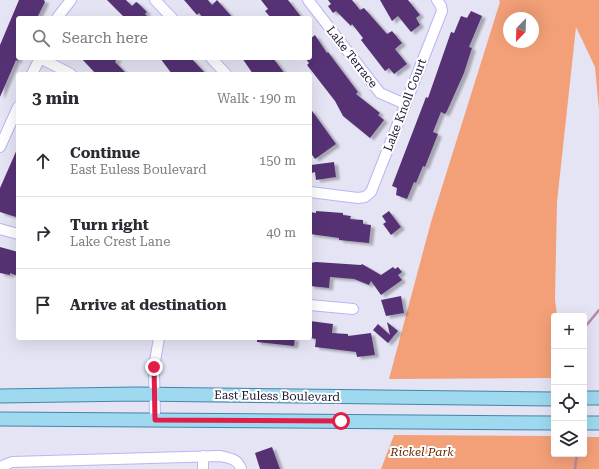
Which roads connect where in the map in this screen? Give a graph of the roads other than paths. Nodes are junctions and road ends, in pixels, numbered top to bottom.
1 (71, 0) edge
2 (155, 0) edge
3 (308, 0) edge
4 (437, 0) edge
5 (59, 16) edge
6 (170, 16) edge
7 (39, 60) edge
8 (44, 60) edge
9 (213, 60) edge
10 (33, 72) edge
11 (67, 72) edge
12 (224, 72) edge
13 (405, 104) junction
14 (16, 111) edge
15 (0, 147) edge
16 (312, 192) edge
17 (0, 229) edge
18 (16, 233) edge
19 (312, 305) edge
20 (353, 309) dead end
21 (159, 340) edge
22 (155, 394) junction
23 (0, 396) edge
24 (587, 398) edge
25 (599, 398) edge
26 (551, 399) edge
27 (0, 419) edge
28 (155, 420) junction
29 (551, 423) edge
30 (587, 423) edge
31 (599, 423) edge
32 (202, 456) junction
33 (0, 467) edge
34 (203, 469) edge
35 (241, 469) edge

1 - 5 street
2 - 6 street
3 - 13 street, Lake Terrace
4 - 13 street, Lake Knoll Court
7 - 10 street
8 - 11 street
9 - 12 street
13 - 16 street, Lake Knoll Court
14 - 15 street
17 - 18 street
19 - 20 street
21 - 22 street
22 - 23 main road, East Euless Boulevard
22 - 26 main road, East Euless Boulevard
22 - 28 street
24 - 25 main road
27 - 28 main road, East Euless Boulevard
28 - 29 main road, East Euless Boulevard
30 - 31 main road
32 - 33 street
32 - 34 street
32 - 35 street

